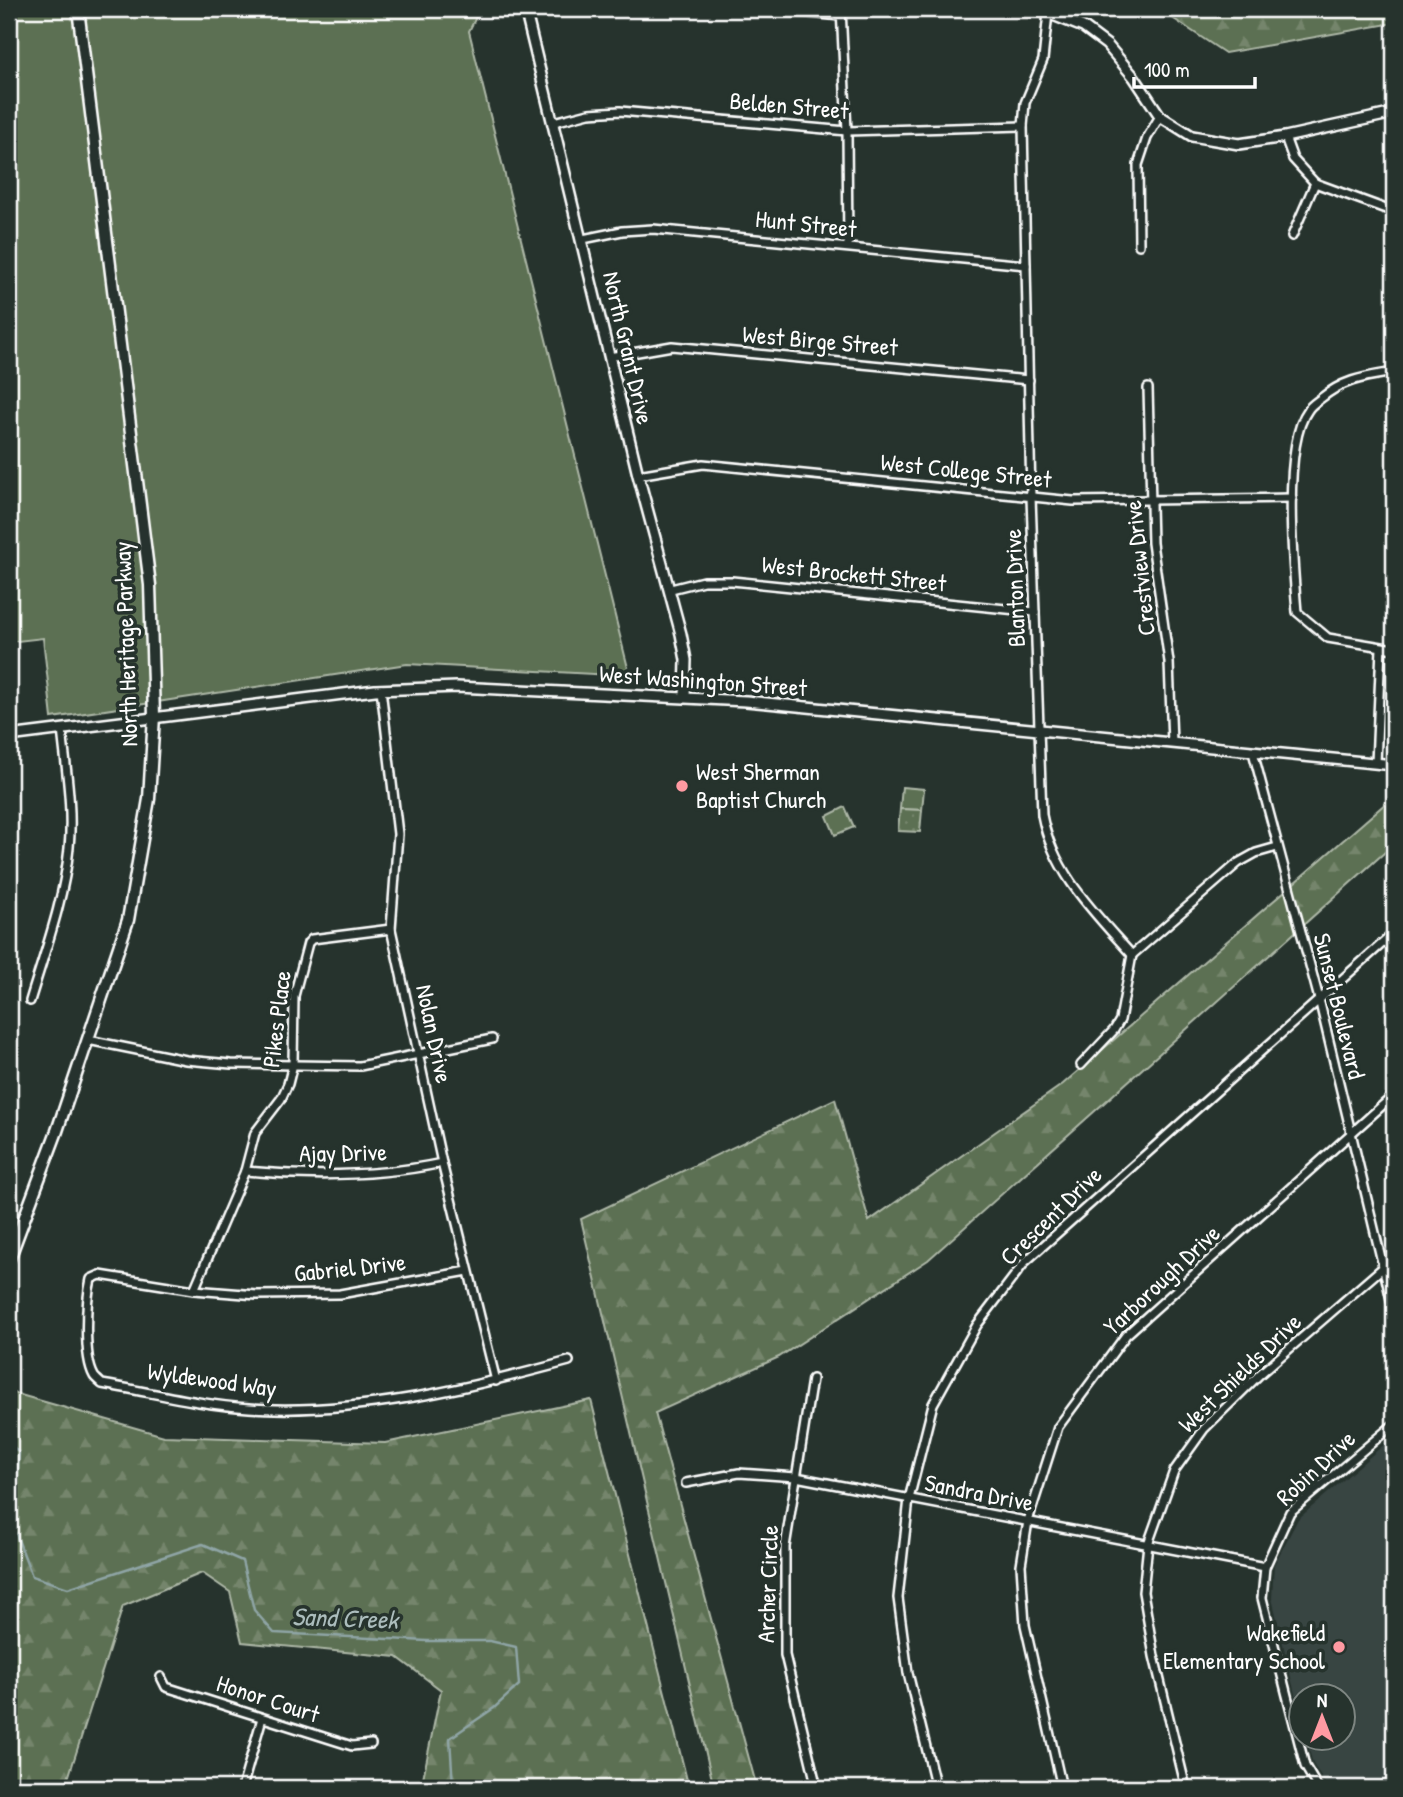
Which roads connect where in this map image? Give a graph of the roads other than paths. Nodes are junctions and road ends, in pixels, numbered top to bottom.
1 (78, 9) edge
2 (525, 9) edge
3 (765, 9) edge
4 (1031, 9) edge
5 (841, 12) edge
6 (1048, 13) junction
7 (1394, 113) edge
8 (1160, 116) junction
9 (554, 122) junction
10 (1023, 127) junction
11 (847, 131) junction
12 (1285, 137) junction
13 (1315, 183) junction
14 (1394, 212) edge
15 (1292, 236) dead end
16 (583, 239) junction
17 (1139, 245) dead end
18 (848, 247) junction
19 (1026, 265) junction
20 (609, 357) junction
21 (1394, 372) edge
22 (1029, 380) junction
23 (1148, 388) dead end
24 (638, 475) junction
25 (1031, 497) junction
26 (1292, 498) junction
27 (1152, 501) junction
28 (671, 589) junction
29 (1035, 612) junction
30 (1381, 648) junction
31 (1394, 649) edge
32 (381, 689) junction
33 (685, 697) junction
34 (154, 716) junction
35 (62, 729) junction
36 (1040, 729) junction
37 (9, 736) edge
38 (1172, 743) junction
39 (1253, 752) junction
40 (1376, 763) junction
41 (1394, 765) edge
42 (1277, 847) junction
43 (391, 929) junction
44 (1394, 933) edge
45 (1132, 955) junction
46 (1319, 999) junction
47 (30, 1001) dead end
48 (492, 1039) dead end
49 (88, 1040) junction
50 (419, 1054) junction
51 (293, 1064) junction
52 (1081, 1065) dead end
53 (1394, 1095) edge
54 (1352, 1133) junction
55 (442, 1163) junction
56 (245, 1171) junction
57 (1394, 1258) edge
58 (9, 1259) edge
59 (1383, 1268) junction
60 (468, 1271) junction
61 (194, 1290) junction
62 (1394, 1312) edge
63 (569, 1362) dead end
64 (813, 1379) dead end
65 (496, 1381) junction
66 (1394, 1424) edge
67 (796, 1477) junction
68 (686, 1483) dead end
69 (909, 1499) junction
70 (1028, 1521) junction
71 (1148, 1544) junction
72 (1265, 1567) junction
73 (161, 1677) dead end
74 (262, 1718) junction
75 (371, 1744) dead end
76 (242, 1788) edge
77 (817, 1788) edge
78 (936, 1788) edge
79 (1062, 1788) edge
80 (1186, 1788) edge
81 (1318, 1788) edge

1 - 34 main road, North Heritage Parkway
2 - 9 street, North Grant Drive
3 - 5 street
4 - 6 street
5 - 11 street
6 - 8 street
6 - 10 street, Blanton Drive
7 - 12 street
8 - 12 street
8 - 17 street
9 - 11 street, Belden Street
9 - 16 street, North Grant Drive
10 - 11 street, Belden Street
10 - 19 street, Blanton Drive
11 - 18 street
12 - 13 street
13 - 14 street
13 - 15 street
16 - 18 street, Hunt Street
16 - 20 street, North Grant Drive
18 - 19 street, Hunt Street
19 - 22 street, Blanton Drive
20 - 22 street, West Birge Street
20 - 24 street, North Grant Drive
21 - 26 street
22 - 25 street, Blanton Drive
23 - 27 street, Crestview Drive
24 - 25 street, West College Street
24 - 28 street, North Grant Drive
25 - 27 street, West College Street
25 - 29 street, Blanton Drive
26 - 27 street, West College Street
26 - 30 street
27 - 38 street, Crestview Drive
28 - 29 street, West Brockett Street
28 - 33 street, North Grant Drive
29 - 36 street, Blanton Drive
30 - 31 street
30 - 40 street
32 - 33 street, West Washington Street
32 - 34 street, West Washington Street
32 - 43 street, Nolan Drive
33 - 36 street, West Washington Street
34 - 35 street, West Washington Street
34 - 49 main road, North Heritage Parkway
35 - 37 street, West Washington Street
35 - 47 street
36 - 38 street, West Washington Street
36 - 45 street, Blanton Drive
38 - 39 street, West Washington Street
39 - 40 street, West Washington Street
39 - 42 street, Sunset Boulevard
40 - 41 street, West Washington Street
42 - 45 street
42 - 46 street, Sunset Boulevard
43 - 50 street, Nolan Drive
43 - 51 street, Pikes Place
44 - 46 street, Crescent Drive
45 - 52 street
46 - 54 street, Sunset Boulevard
46 - 69 street, Crescent Drive
48 - 50 street
49 - 51 street
49 - 58 main road, North Heritage Parkway
50 - 51 street
50 - 55 street, Nolan Drive
51 - 56 street, Pikes Place
53 - 54 street, Yarborough Drive
54 - 59 street, Sunset Boulevard
54 - 70 street, Yarborough Drive
55 - 56 street, Ajay Drive
55 - 60 street, Nolan Drive
56 - 61 street, Pikes Place
57 - 59 street, West Shields Drive
59 - 62 street, Sunset Boulevard
59 - 71 street, West Shields Drive
60 - 61 street, Gabriel Drive
60 - 65 street, Nolan Drive
61 - 65 street, Wyldewood Way
63 - 65 street, Wyldewood Way
64 - 67 street, Archer Circle
66 - 72 street, Robin Drive
67 - 68 street, Sandra Drive
67 - 69 street, Sandra Drive
67 - 77 street, Archer Circle
69 - 70 street, Sandra Drive
69 - 78 street, Crescent Drive
70 - 71 street, Sandra Drive
70 - 79 street, Yarborough Drive
71 - 72 street, Sandra Drive
71 - 80 street, West Shields Drive
72 - 81 street, Robin Drive
73 - 74 street, Honor Court
74 - 75 street, Honor Court
74 - 76 street

